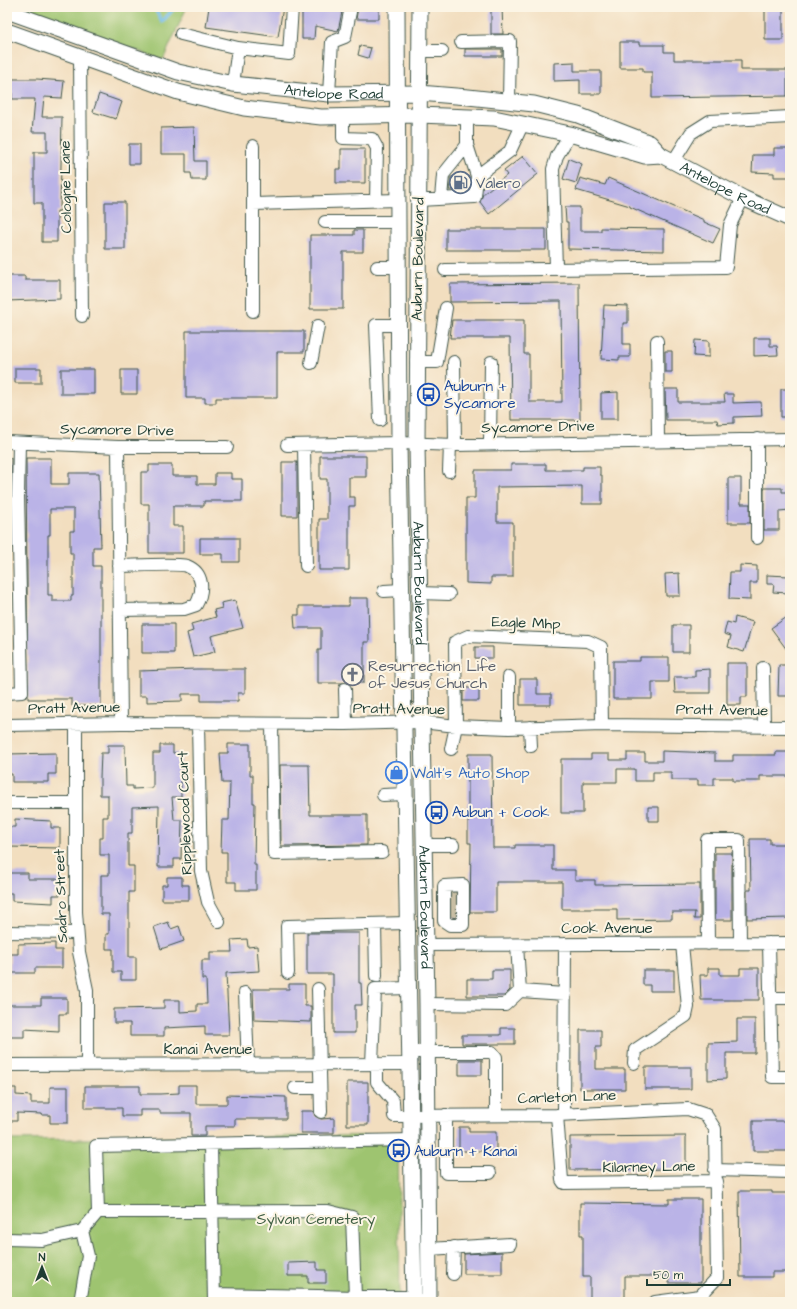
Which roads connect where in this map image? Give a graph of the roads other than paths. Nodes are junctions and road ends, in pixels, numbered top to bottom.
1 (292, 7) edge
2 (351, 7) edge
3 (397, 7) edge
4 (420, 7) edge
5 (7, 11) edge
6 (7, 31) edge
7 (181, 34) dead end
8 (461, 42) dead end
9 (238, 48) junction
10 (419, 51) junction
11 (442, 51) dead end
12 (80, 56) junction
13 (233, 84) junction
14 (396, 93) junction
15 (330, 94) junction
16 (419, 94) junction
17 (509, 101) junction
18 (419, 115) junction
19 (397, 116) junction
20 (343, 117) junction
21 (467, 117) junction
22 (790, 117) edge
23 (523, 123) junction
24 (570, 134) junction
25 (253, 146) dead end
26 (467, 146) junction
27 (667, 159) junction
28 (477, 176) junction
29 (441, 198) junction
30 (743, 198) junction
31 (398, 200) junction
32 (419, 200) junction
33 (376, 201) junction
34 (253, 204) junction
35 (790, 219) edge
36 (325, 222) dead end
37 (398, 222) junction
38 (378, 267) dead end
39 (398, 267) junction
40 (556, 268) junction
41 (445, 270) dead end
42 (446, 308) dead end
43 (254, 311) dead end
44 (82, 316) dead end
45 (398, 325) junction
46 (318, 326) dead end
47 (656, 341) dead end
48 (311, 362) dead end
49 (416, 362) junction
50 (454, 362) dead end
51 (491, 362) dead end
52 (380, 420) dead end
53 (790, 439) edge
54 (756, 440) junction
55 (658, 441) junction
56 (7, 442) edge
57 (20, 443) junction
58 (399, 443) junction
59 (490, 444) junction
60 (287, 445) dead end
61 (304, 445) junction
62 (417, 445) junction
63 (452, 445) junction
64 (118, 447) junction
65 (227, 447) dead end
66 (449, 471) dead end
67 (13, 495) edge
68 (757, 538) dead end
69 (119, 566) junction
70 (306, 566) dead end
71 (401, 590) junction
72 (384, 591) dead end
73 (420, 593) junction
74 (449, 594) dead end
75 (120, 610) junction
76 (763, 668) dead end
77 (509, 677) dead end
78 (345, 689) dead end
79 (7, 693) edge
80 (422, 722) junction
81 (121, 723) junction
82 (404, 723) junction
83 (198, 724) junction
84 (272, 724) junction
85 (346, 724) junction
86 (7, 725) edge
87 (76, 725) junction
88 (602, 725) junction
89 (456, 726) junction
90 (790, 726) edge
91 (530, 727) junction
92 (764, 727) junction
93 (509, 728) junction
94 (531, 746) dead end
95 (451, 749) dead end
96 (405, 794) junction
97 (383, 795) dead end
98 (7, 803) edge
99 (75, 803) junction
100 (405, 841) junction
101 (424, 845) junction
102 (454, 845) dead end
103 (382, 852) dead end
104 (425, 900) junction
105 (453, 905) junction
106 (219, 922) dead end
107 (407, 923) junction
108 (375, 925) junction
109 (459, 925) junction
110 (7, 932) edge
111 (77, 933) junction
112 (769, 943) junction
113 (790, 943) edge
114 (566, 944) junction
115 (682, 944) junction
116 (708, 944) junction
117 (740, 944) junction
118 (425, 945) junction
119 (460, 945) junction
120 (517, 945) junction
121 (288, 973) dead end
122 (376, 976) dead end
123 (409, 988) junction
124 (318, 989) dead end
125 (520, 991) junction
126 (245, 992) dead end
127 (565, 994) junction
128 (771, 998) junction
129 (790, 998) edge
130 (427, 1004) junction
131 (427, 1052) junction
132 (410, 1058) junction
133 (634, 1063) dead end
134 (320, 1064) junction
135 (375, 1064) junction
136 (86, 1065) junction
137 (248, 1065) junction
138 (7, 1066) edge
139 (790, 1077) edge
140 (295, 1088) dead end
141 (320, 1088) junction
142 (321, 1112) dead end
143 (446, 1115) junction
144 (496, 1115) junction
145 (561, 1115) junction
146 (412, 1116) junction
147 (428, 1116) junction
148 (412, 1140) junction
149 (211, 1144) junction
150 (790, 1172) edge
151 (490, 1173) dead end
152 (716, 1176) junction
153 (98, 1212) junction
154 (212, 1212) junction
155 (82, 1231) junction
156 (7, 1239) edge
157 (510, 1244) dead end
158 (454, 1247) junction
159 (430, 1249) junction
160 (453, 1274) dead end
161 (214, 1298) edge
162 (318, 1299) edge
163 (355, 1299) edge
164 (415, 1300) edge
165 (80, 1302) edge
166 (430, 1302) edge
167 (655, 1302) edge

1 - 9 street
2 - 15 street
3 - 14 main road, Auburn Boulevard
4 - 10 main road, Auburn Boulevard
5 - 13 main road, Antelope Road
6 - 12 main road, Antelope Road
7 - 9 street
8 - 17 street
9 - 13 street
10 - 11 street
10 - 16 main road, Auburn Boulevard
12 - 20 main road, Antelope Road
12 - 44 street, Cologne Lane
13 - 15 main road, Antelope Road
14 - 15 main road, Antelope Road
14 - 16 main road, Antelope Road
14 - 19 main road, Auburn Boulevard
16 - 17 main road, Antelope Road
16 - 18 main road, Auburn Boulevard
17 - 27 main road, Antelope Road
18 - 19 main road, Antelope Road
18 - 21 main road, Antelope Road
18 - 32 main road, Auburn Boulevard
19 - 20 main road, Antelope Road
19 - 31 main road, Auburn Boulevard
20 - 33 street
21 - 23 main road, Antelope Road
21 - 26 street
22 - 27 street
23 - 24 main road, Antelope Road
23 - 28 street
24 - 27 main road, Antelope Road
24 - 40 street
25 - 34 street
26 - 28 street
26 - 29 street
27 - 30 main road, Antelope Road
28 - 29 street
29 - 32 street
30 - 35 main road, Antelope Road
30 - 40 street
31 - 33 street
31 - 37 main road, Auburn Boulevard
32 - 49 main road, Auburn Boulevard
33 - 34 street
34 - 43 street
36 - 37 street
37 - 39 main road, Auburn Boulevard
38 - 39 street
39 - 45 main road, Auburn Boulevard
40 - 41 street
42 - 49 street
45 - 52 street
45 - 58 main road, Auburn Boulevard
46 - 48 street
47 - 55 street
49 - 62 main road, Auburn Boulevard
50 - 63 street
51 - 59 street
53 - 54 street, Sycamore Drive
54 - 55 street, Sycamore Drive
54 - 68 street
55 - 59 street, Sycamore Drive
56 - 57 street, Sycamore Drive
57 - 64 street, Sycamore Drive
57 - 67 street
58 - 61 street, Sycamore Drive
58 - 62 street, Sycamore Drive
58 - 71 main road, Auburn Boulevard
59 - 63 street, Sycamore Drive
60 - 61 street, Sycamore Drive
61 - 70 street
62 - 63 street, Sycamore Drive
62 - 73 main road, Auburn Boulevard
63 - 66 street
64 - 65 street, Sycamore Drive
64 - 69 street
67 - 79 street
69 - 75 street
69 - 75 street
71 - 72 street
71 - 82 main road, Auburn Boulevard
73 - 74 street
73 - 80 main road, Auburn Boulevard
75 - 81 street
76 - 92 street
77 - 93 street
78 - 85 street
80 - 82 street, Pratt Avenue
80 - 89 street, Pratt Avenue
80 - 101 main road, Auburn Boulevard
81 - 83 street, Pratt Avenue
81 - 87 street, Pratt Avenue
82 - 85 street, Pratt Avenue
82 - 96 main road, Auburn Boulevard
83 - 84 street, Pratt Avenue
83 - 106 street, Ripplewood Court
84 - 85 street, Pratt Avenue
84 - 103 street
86 - 87 street, Pratt Avenue
87 - 99 street, Sadro Street
88 - 89 street, Eagle Mhp
88 - 91 street, Pratt Avenue
88 - 92 street, Pratt Avenue
89 - 93 street, Pratt Avenue
89 - 95 street
90 - 92 street, Pratt Avenue
91 - 93 street, Pratt Avenue
91 - 94 street
96 - 97 street
96 - 100 main road, Auburn Boulevard
98 - 99 street
99 - 111 street, Sadro Street
100 - 107 main road, Auburn Boulevard
100 - 118 main road
101 - 102 street
101 - 104 main road, Auburn Boulevard
104 - 105 street
104 - 118 main road, Auburn Boulevard
105 - 109 street
105 - 109 street
107 - 108 street
107 - 123 main road, Auburn Boulevard
108 - 121 street
108 - 122 street
109 - 119 street
110 - 111 street
111 - 136 street, Sadro Street
112 - 113 street, Cook Avenue
112 - 117 street, Cook Avenue
112 - 128 street
114 - 115 street, Cook Avenue
114 - 120 street, Cook Avenue
114 - 127 street
115 - 116 street, Cook Avenue
115 - 133 street
116 - 117 street, Cook Avenue
116 - 117 street
118 - 119 street, Cook Avenue
118 - 130 main road, Auburn Boulevard
119 - 120 street, Cook Avenue
120 - 125 street
123 - 132 main road, Auburn Boulevard
123 - 135 street
124 - 134 street
125 - 127 street
125 - 130 street
126 - 137 street
127 - 145 street
128 - 129 street
128 - 139 street
130 - 131 main road, Auburn Boulevard
131 - 132 street, Kanai Avenue
131 - 144 street, Kanai Avenue
131 - 147 main road, Auburn Boulevard
132 - 135 street, Kanai Avenue
132 - 146 main road, Auburn Boulevard
134 - 135 street, Kanai Avenue
134 - 137 street, Kanai Avenue
134 - 141 street
135 - 146 street, Carleton Lane
136 - 137 street, Kanai Avenue
136 - 138 street, Kanai Avenue
140 - 141 street
141 - 142 street
143 - 144 street, Carleton Lane
143 - 147 street, Carleton Lane
143 - 151 street
144 - 145 street, Carleton Lane
145 - 152 street, Carleton Lane
145 - 152 street, Kilarney Lane
146 - 147 street, Carleton Lane
146 - 148 main road, Auburn Boulevard
147 - 159 main road, Auburn Boulevard
148 - 149 street
148 - 164 main road, Auburn Boulevard
149 - 153 street
149 - 154 street
150 - 152 street, Kilarney Lane
152 - 167 street
153 - 154 street
153 - 155 street
154 - 161 street
154 - 163 street
155 - 156 street
155 - 165 street
157 - 158 street
158 - 159 street
158 - 160 street
159 - 164 main road
159 - 166 main road, Auburn Boulevard
161 - 162 street
162 - 163 street
163 - 164 street

